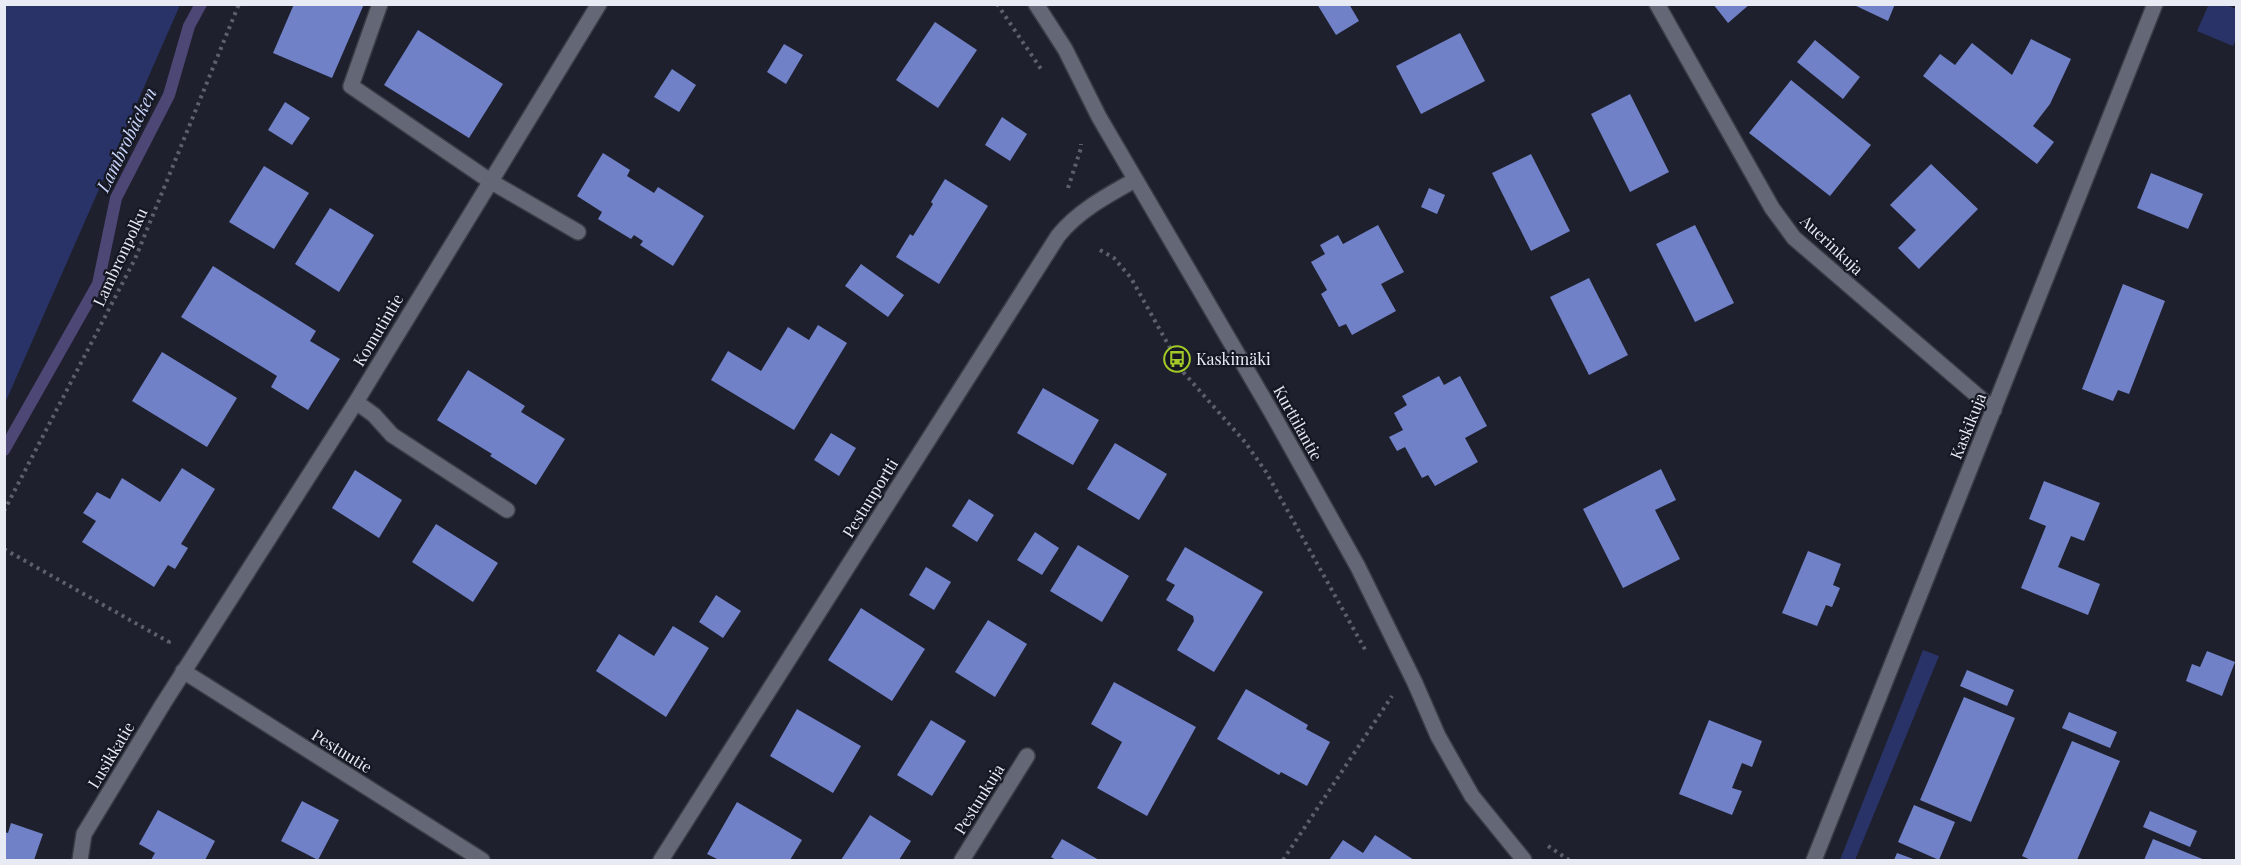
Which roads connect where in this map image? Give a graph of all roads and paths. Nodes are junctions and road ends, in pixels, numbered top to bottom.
1 (239, 4) edge
2 (380, 4) edge
3 (599, 4) edge
4 (997, 4) edge
5 (1036, 4) edge
6 (1657, 4) edge
7 (2155, 4) edge
8 (1049, 82) dead end
9 (1136, 180) junction
10 (490, 181) junction
11 (578, 232) dead end
12 (1101, 250) dead end
13 (356, 402) junction
14 (1994, 410) junction
15 (507, 510) dead end
16 (4, 511) edge
17 (4, 549) edge
18 (169, 642) dead end
19 (1372, 663) dead end
20 (1409, 670) junction
21 (183, 671) junction
22 (1387, 690) dead end
23 (1391, 697) junction
24 (1396, 707) dead end
25 (1027, 756) dead end
26 (80, 861) edge
27 (482, 861) edge
28 (661, 861) edge
29 (962, 861) edge
30 (1283, 861) edge
31 (1524, 861) edge
32 (1814, 861) edge

1 - 16 path, Lambronpolku
2 - 10 street
3 - 10 street, Komutintie
4 - 8 path
5 - 9 street, Kurttilantie
6 - 14 street, Auerinkuja
7 - 14 street, Kaskikuja
9 - 20 street, Kurttilantie
9 - 28 street, Pestuuportti
10 - 11 street
10 - 13 street, Komutintie
12 - 19 path
13 - 15 street
13 - 21 street, Komutintie
14 - 32 street, Kaskikuja
17 - 18 path
20 - 23 path
20 - 31 street, Kurttilantie
21 - 26 street, Lusikkatie
21 - 27 street, Pestuutie
22 - 23 path
23 - 24 path
23 - 30 path
25 - 29 street, Pestuukuja

